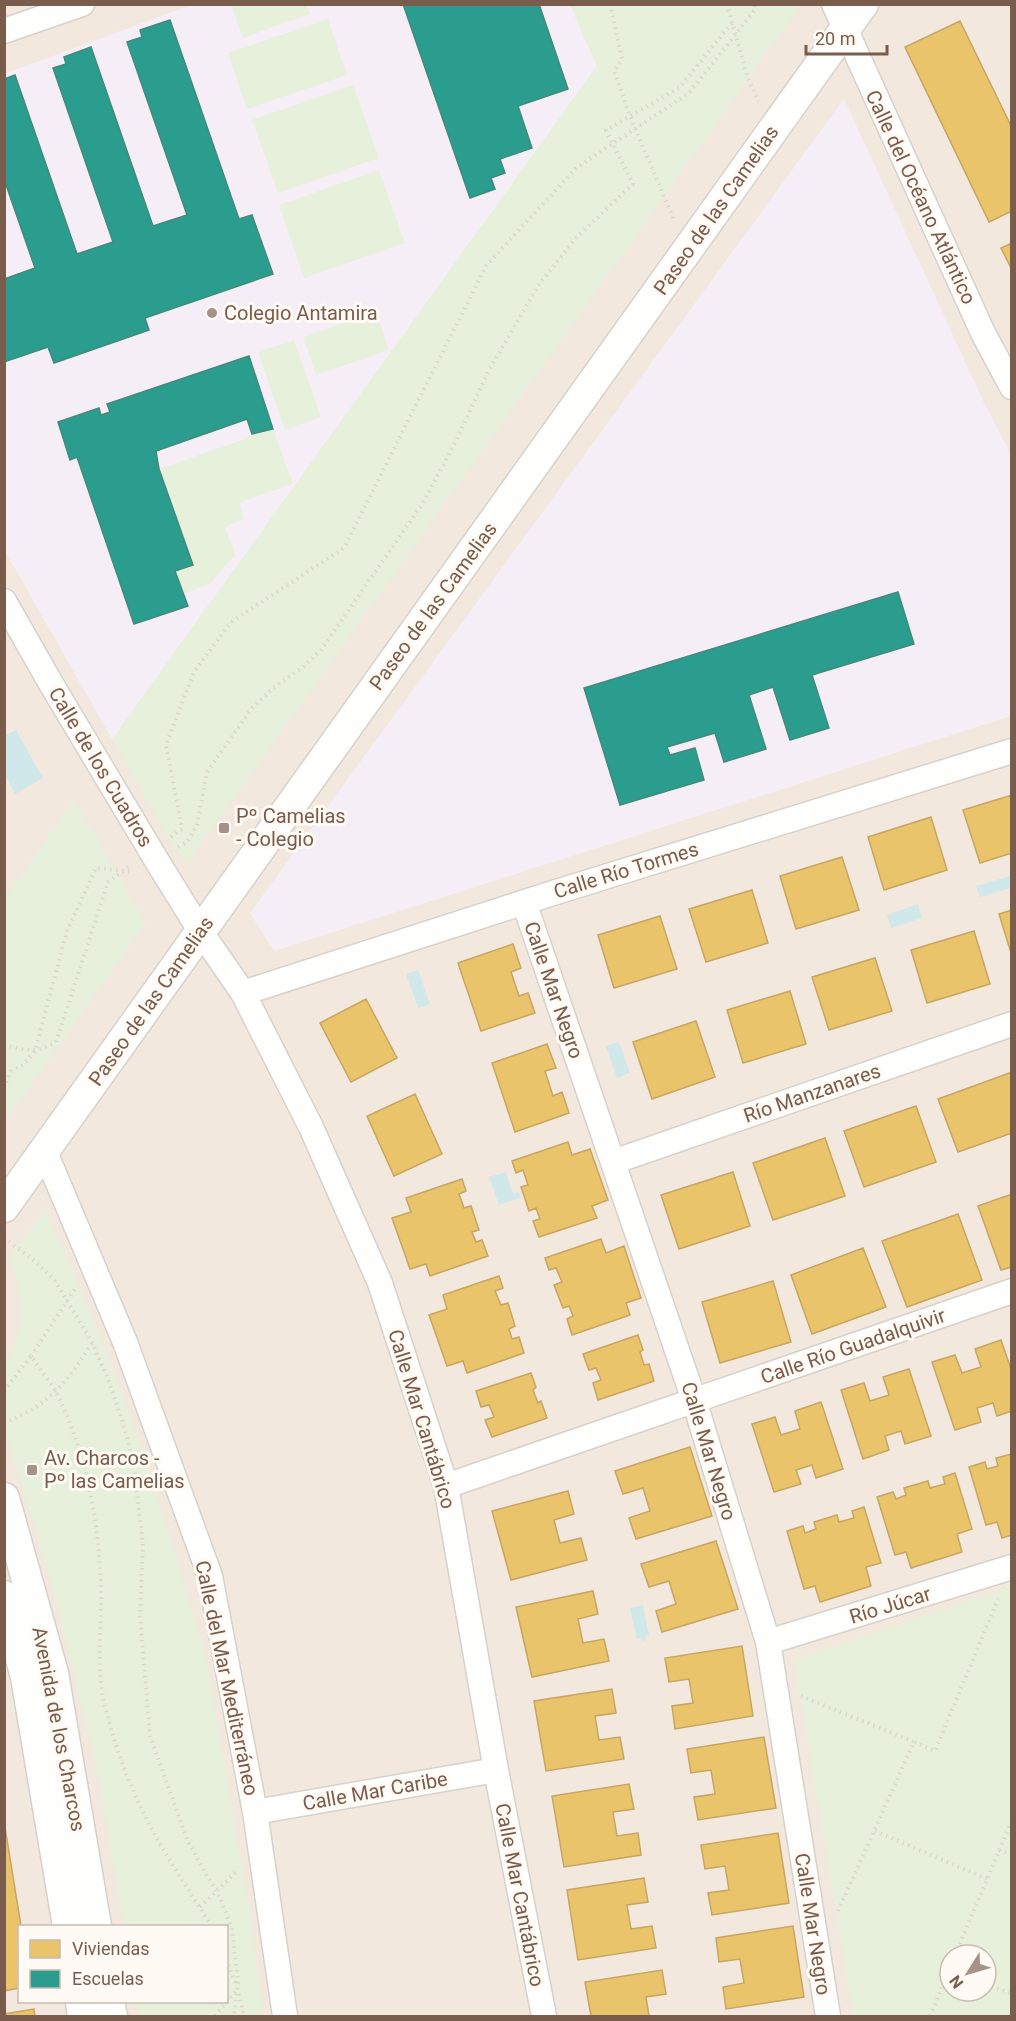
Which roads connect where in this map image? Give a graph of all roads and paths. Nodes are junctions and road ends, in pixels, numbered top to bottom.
1 (82, 4) edge
2 (610, 4) edge
3 (727, 4) edge
4 (755, 4) edge
5 (844, 11) edge
6 (732, 22) junction
7 (4, 31) edge
8 (735, 34) junction
9 (764, 110) junction
10 (630, 116) junction
11 (635, 129) junction
12 (613, 143) junction
13 (679, 228) junction
14 (1011, 387) edge
15 (4, 601) edge
16 (1011, 751) edge
17 (175, 849) dead end
18 (151, 850) junction
19 (123, 871) junction
20 (140, 873) dead end
21 (524, 902) junction
22 (196, 922) junction
23 (243, 993) junction
24 (1011, 1024) edge
25 (4, 1045) edge
26 (35, 1052) junction
27 (4, 1088) edge
28 (45, 1152) junction
29 (614, 1162) junction
30 (4, 1175) edge
31 (4, 1207) edge
32 (4, 1238) edge
33 (93, 1267) junction
34 (1011, 1291) edge
35 (67, 1300) junction
36 (92, 1342) junction
37 (31, 1356) junction
38 (4, 1391) edge
39 (56, 1392) junction
40 (694, 1400) junction
41 (4, 1423) edge
42 (446, 1486) junction
43 (4, 1498) edge
44 (1011, 1567) edge
45 (4, 1596) edge
46 (768, 1642) junction
47 (775, 1685) junction
48 (914, 1742) junction
49 (496, 1770) junction
50 (255, 1812) junction
51 (1011, 1820) edge
52 (874, 1831) junction
53 (260, 1849) junction
54 (999, 1850) junction
55 (1011, 1855) edge
56 (987, 1879) junction
57 (216, 1892) junction
58 (200, 1907) junction
59 (837, 1914) dead end
60 (68, 1925) edge
61 (96, 1925) edge
62 (210, 1925) edge
63 (960, 1943) edge
64 (228, 1964) edge
65 (238, 1989) junction
66 (938, 1997) edge
67 (228, 2001) edge
68 (226, 2003) edge
69 (215, 2016) edge
70 (234, 2016) edge
71 (244, 2016) edge
72 (285, 2016) edge
73 (544, 2016) edge
74 (828, 2016) edge
75 (930, 2016) edge

1 - 7 street
2 - 10 path
3 - 6 path
4 - 8 path
5 - 9 street, Paseo de las Camelias
5 - 14 street, Calle del Océano Atlántico
5 - 22 street, Paseo de las Camelias
6 - 8 path
6 - 10 path
8 - 9 path
8 - 11 path
9 - 13 street, Paseo de las Camelias
10 - 11 path
10 - 12 path
11 - 12 path
11 - 13 path
12 - 17 path
12 - 18 path
13 - 22 street, Paseo de las Camelias
15 - 18 street, Calle de los Cuadros
16 - 21 street, Calle Río Tormes
18 - 19 path
18 - 22 street, Calle de los Cuadros
19 - 20 path
19 - 26 path
19 - 26 path
21 - 23 street, Calle Río Tormes
21 - 29 street, Calle Mar Negro
22 - 23 street, Calle Mar Cantábrico
22 - 28 street, Paseo de las Camelias
22 - 30 street, Paseo de las Camelias
23 - 42 street, Calle Mar Cantábrico
24 - 29 street, Río Manzanares
25 - 26 path
26 - 27 path
28 - 31 street, Paseo de las Camelias
28 - 33 street, Calle del Mar Mediterráneo
29 - 40 street, Calle Mar Negro
32 - 35 path
33 - 35 path
33 - 50 street, Calle del Mar Mediterráneo
34 - 40 street, Calle Río Guadalquivir
35 - 36 path
35 - 37 path
36 - 39 path
36 - 57 path
37 - 38 path
37 - 39 path
39 - 41 path
39 - 58 path
40 - 42 street, Calle Río Guadalquivir
40 - 46 street, Calle Mar Negro
42 - 49 street, Calle Mar Cantábrico
43 - 61 street, Avenida de los Charcos
44 - 46 street, Río Júcar
44 - 48 path
45 - 60 street, Avenida de los Charcos
46 - 47 street, Calle Mar Negro
47 - 48 path
47 - 74 street, Calle Mar Negro
48 - 52 path
49 - 50 street, Calle Mar Caribe
49 - 73 street, Calle Mar Cantábrico
50 - 53 street, Calle del Mar Mediterráneo
51 - 54 path
52 - 56 path
52 - 59 path
53 - 57 path
53 - 72 street, Calle del Mar Mediterráneo
54 - 55 path
54 - 56 path
56 - 63 path
57 - 58 path
57 - 65 path
58 - 62 path
64 - 65 path
65 - 67 path
65 - 70 path
65 - 71 path
66 - 75 path
68 - 69 path

